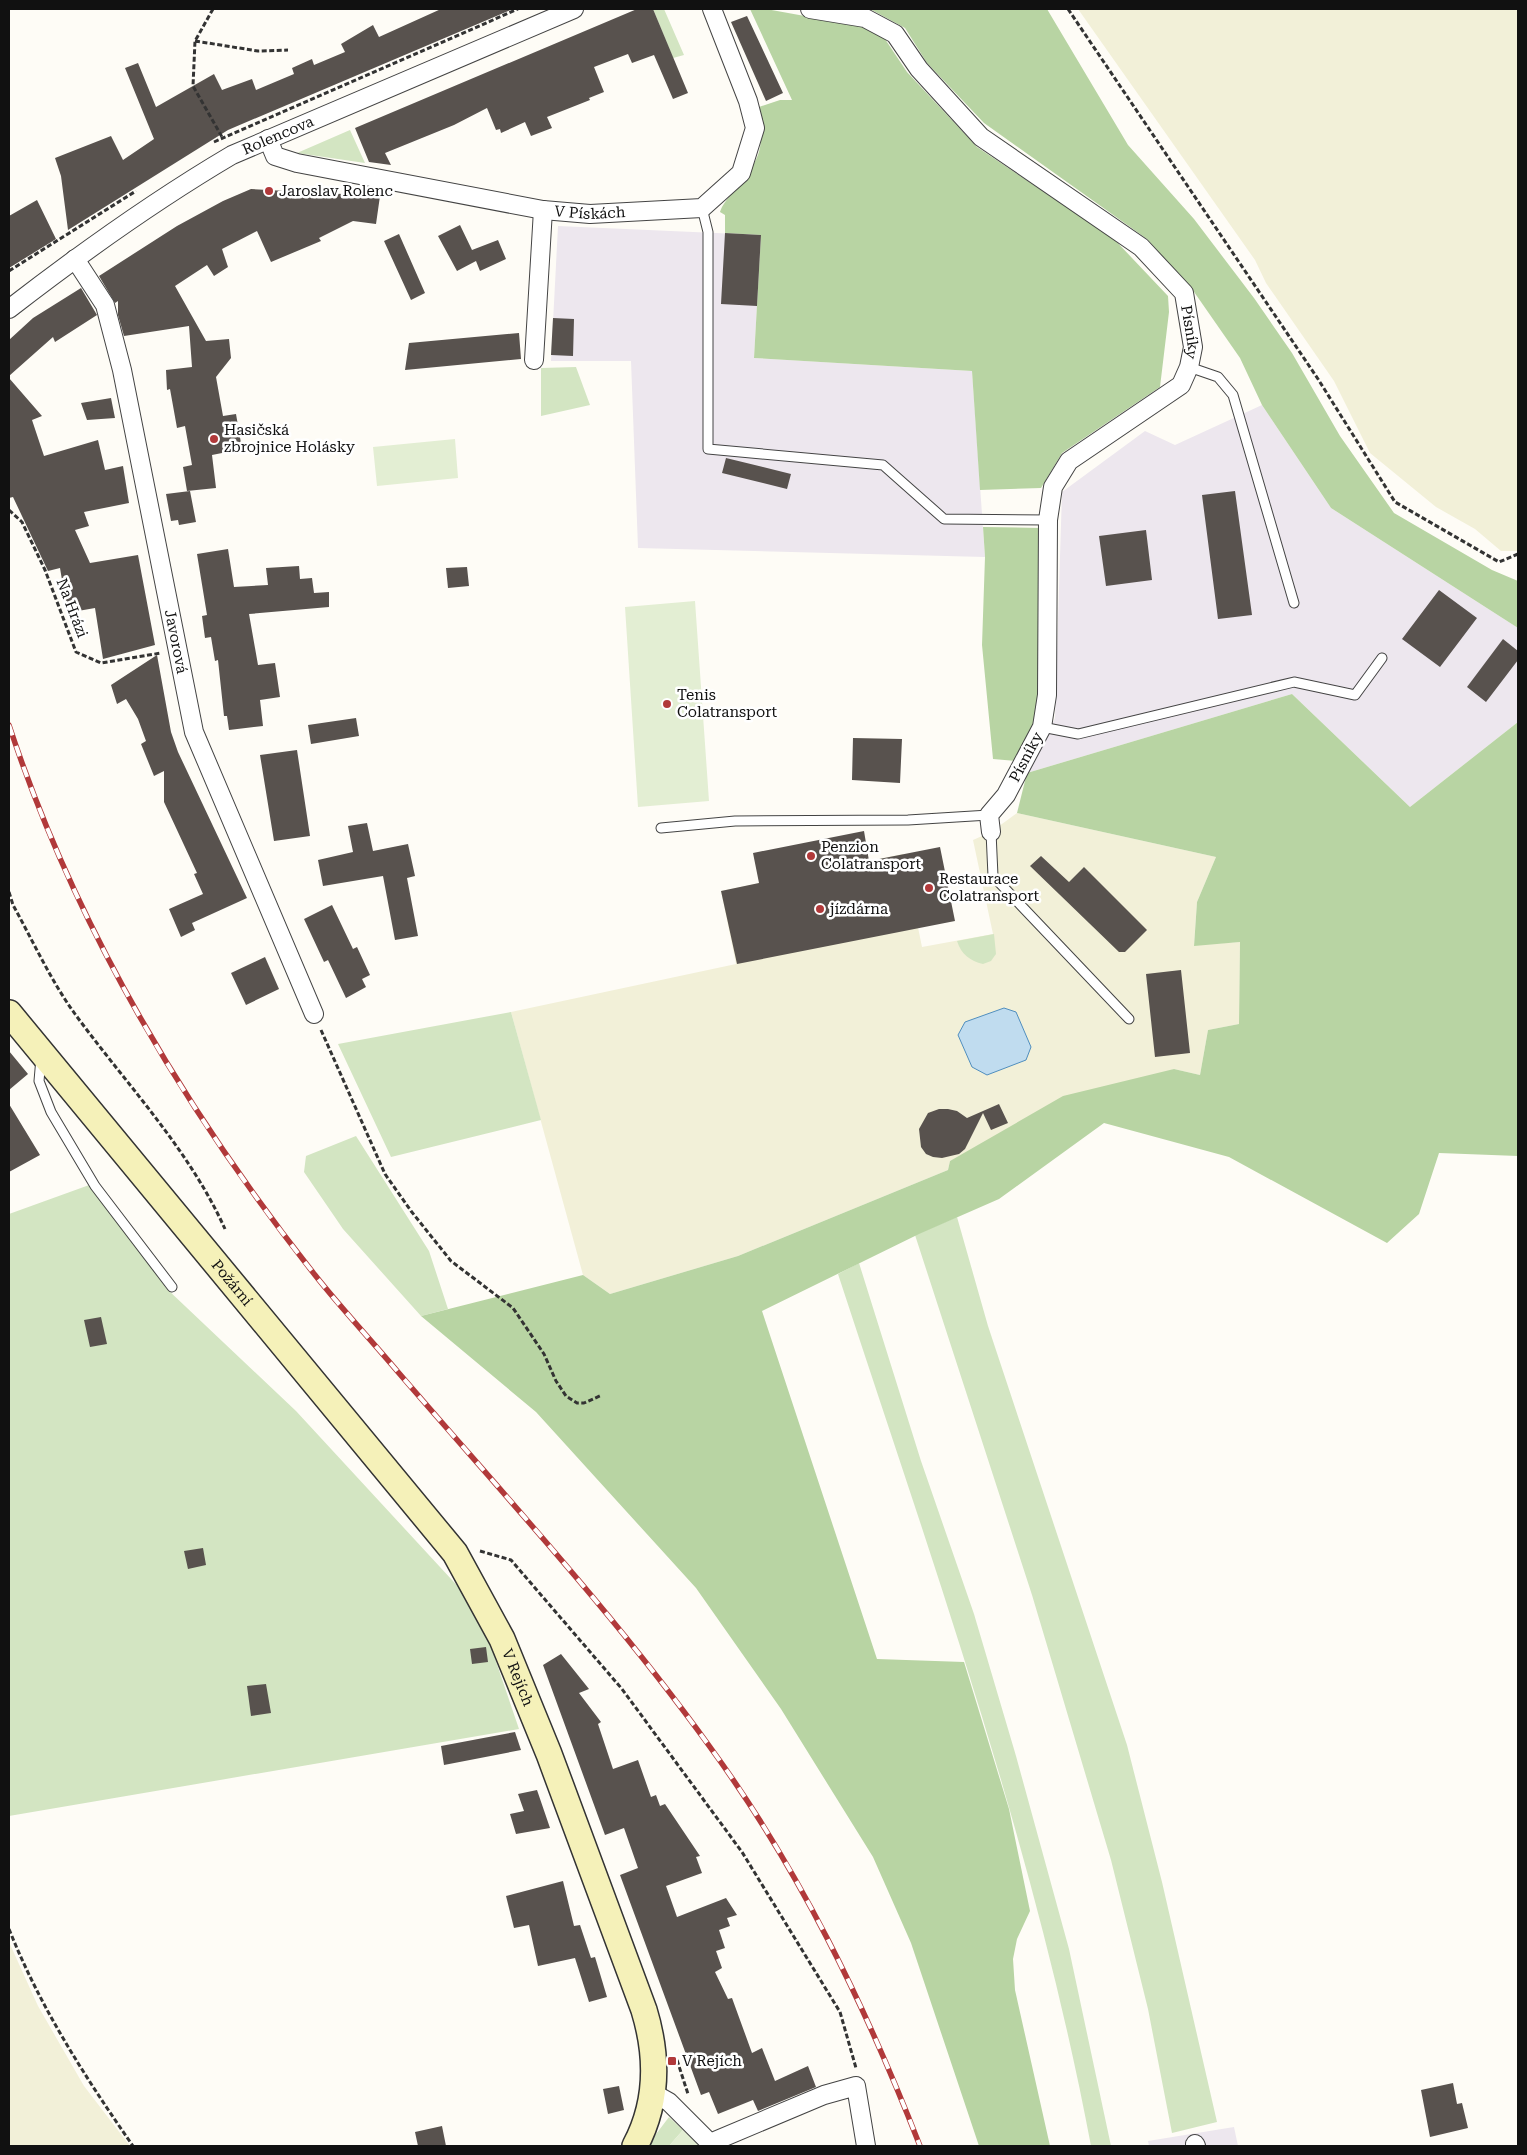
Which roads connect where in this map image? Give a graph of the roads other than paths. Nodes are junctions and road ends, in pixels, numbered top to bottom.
1 (574, 9) edge
2 (712, 9) edge
3 (810, 9) edge
4 (268, 139) junction
5 (702, 208) junction
6 (543, 210) junction
7 (75, 259) junction
8 (9, 309) edge
9 (534, 360) dead end
10 (1189, 367) junction
11 (1048, 520) junction
12 (1294, 603) dead end
13 (1382, 658) dead end
14 (1042, 727) junction
15 (989, 815) junction
16 (661, 828) dead end
17 (991, 832) joint
18 (9, 1013) edge
19 (314, 1014) road end
20 (1129, 1019) dead end
21 (42, 1052) junction
22 (172, 1287) dead end
23 (463, 1550) joint
24 (653, 2093) junction
25 (635, 2146) edge
26 (866, 2146) edge

1 - 4 street, Rolencova
2 - 5 street
3 - 10 street, Písníky
4 - 6 street, V Pískách
4 - 7 street, Rolencova
5 - 6 street, V Pískách
5 - 11 lane
6 - 9 street
7 - 8 street, Rolencova
7 - 19 street, Javorová
10 - 11 street, Písníky
10 - 12 lane
11 - 14 street, Písníky
13 - 14 lane
14 - 15 street, Písníky
15 - 16 lane
15 - 17 street
17 - 20 lane
18 - 21 street, Požární
21 - 22 lane
21 - 23 street, Požární
23 - 24 street, V Rejích
24 - 25 street, V Rejích
24 - 26 street

